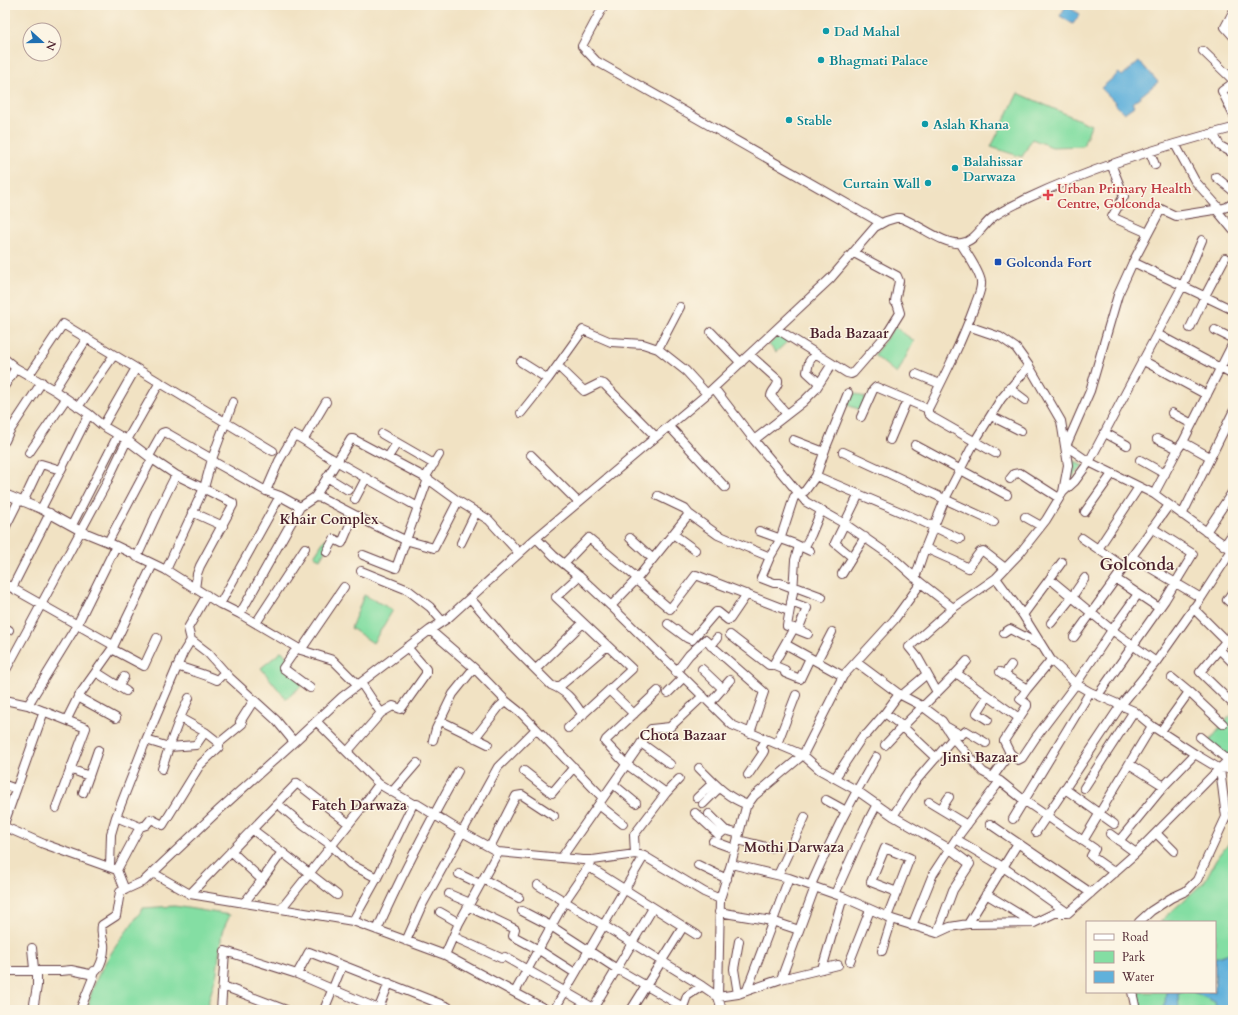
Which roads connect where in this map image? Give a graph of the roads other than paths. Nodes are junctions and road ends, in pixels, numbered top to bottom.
1 (604, 5) edge
2 (1233, 12) edge
3 (1233, 36) edge
4 (1203, 51) dead end
5 (1233, 81) edge
6 (1233, 114) edge
7 (1233, 128) edge
8 (1212, 133) junction
9 (1175, 144) junction
10 (1150, 152) junction
11 (1233, 153) edge
12 (1111, 164) junction
13 (1155, 165) dead end
14 (1216, 177) dead end
15 (1233, 191) edge
16 (1233, 203) edge
17 (1219, 209) junction
18 (881, 223) junction
19 (1233, 230) edge
20 (1148, 233) junction
21 (1202, 240) dead end
22 (961, 244) junction
23 (854, 253) junction
24 (1225, 258) dead end
25 (1133, 262) junction
26 (1183, 285) junction
27 (1205, 296) junction
28 (680, 307) dead end
29 (1233, 310) edge
30 (968, 326) junction
31 (1190, 328) dead end
32 (777, 329) junction
33 (1215, 330) dead end
34 (711, 332) dead end
35 (1158, 334) junction
36 (87, 338) junction
37 (1233, 339) edge
38 (1233, 343) edge
39 (658, 349) junction
40 (816, 353) junction
41 (114, 355) junction
42 (750, 355) junction
43 (5, 359) edge
44 (1142, 360) junction
45 (521, 362) dead end
46 (741, 363) junction
47 (832, 364) junction
48 (558, 366) junction
49 (1029, 366) junction
50 (16, 368) junction
51 (136, 368) junction
52 (1221, 369) junction
53 (916, 374) dead end
54 (29, 375) junction
55 (1233, 375) edge
56 (548, 380) junction
57 (42, 382) junction
58 (160, 382) junction
59 (819, 383) junction
60 (940, 384) junction
61 (5, 385) edge
62 (1009, 388) junction
63 (54, 390) junction
64 (710, 391) junction
65 (848, 393) dead end
66 (1207, 395) junction
67 (66, 399) junction
68 (908, 400) junction
69 (1025, 400) dead end
70 (234, 402) dead end
71 (326, 402) dead end
72 (78, 407) junction
73 (928, 409) junction
74 (1233, 412) edge
75 (521, 413) dead end
76 (1172, 413) dead end
77 (89, 414) junction
78 (787, 414) junction
79 (991, 416) junction
80 (861, 418) dead end
81 (226, 423) junction
82 (1192, 424) junction
83 (102, 426) junction
84 (669, 426) junction
85 (1020, 431) dead end
86 (1105, 433) junction
87 (382, 434) dead end
88 (118, 435) junction
89 (656, 437) junction
90 (304, 439) junction
91 (1157, 439) dead end
92 (127, 440) junction
93 (754, 440) junction
94 (793, 440) dead end
95 (890, 440) dead end
96 (5, 441) edge
97 (975, 441) junction
98 (1183, 442) junction
99 (397, 443) junction
100 (915, 445) dead end
101 (1127, 445) dead end
102 (1066, 446) junction
103 (1178, 449) junction
104 (273, 451) dead end
105 (824, 452) junction
106 (843, 452) dead end
107 (30, 453) dead end
108 (994, 453) dead end
109 (439, 455) dead end
110 (531, 455) dead end
111 (151, 457) junction
112 (388, 457) junction
113 (1210, 457) junction
114 (212, 459) junction
115 (1140, 460) dead end
116 (337, 462) junction
117 (1089, 462) junction
118 (434, 464) junction
119 (61, 470) junction
120 (960, 470) junction
121 (176, 474) junction
122 (1112, 474) junction
123 (1165, 474) junction
124 (816, 476) junction
125 (328, 477) junction
126 (366, 478) junction
127 (427, 479) junction
128 (1010, 479) dead end
129 (724, 487) dead end
130 (1139, 487) junction
131 (204, 488) junction
132 (348, 490) dead end
133 (266, 491) junction
134 (1233, 491) edge
135 (5, 494) edge
136 (859, 494) junction
137 (1154, 494) junction
138 (799, 495) junction
139 (1008, 495) dead end
140 (1061, 495) junction
141 (280, 496) junction
142 (658, 496) dead end
143 (315, 497) junction
144 (355, 499) dead end
145 (945, 499) junction
146 (21, 501) junction
147 (458, 501) junction
148 (578, 502) junction
149 (1169, 505) junction
150 (300, 506) junction
151 (418, 506) junction
152 (41, 509) junction
153 (821, 511) junction
154 (192, 512) junction
155 (476, 512) junction
156 (1085, 512) dead end
157 (50, 513) junction
158 (689, 514) junction
159 (354, 515) junction
160 (1182, 515) junction
161 (1025, 517) dead end
162 (994, 522) dead end
163 (845, 524) junction
164 (72, 525) junction
165 (223, 526) junction
166 (1041, 526) junction
167 (934, 527) junction
168 (5, 528) edge
169 (1152, 528) junction
170 (81, 531) junction
171 (759, 531) dead end
172 (1206, 532) junction
173 (1233, 533) edge
174 (673, 534) junction
175 (865, 537) junction
176 (536, 538) junction
177 (630, 538) dead end
178 (1082, 538) dead end
179 (960, 539) dead end
180 (405, 540) junction
181 (780, 540) junction
182 (108, 542) junction
183 (461, 543) dead end
184 (116, 546) junction
185 (1224, 546) junction
186 (305, 548) dead end
187 (804, 548) junction
188 (925, 548) junction
189 (1098, 549) junction
190 (695, 550) dead end
191 (1232, 551) edge
192 (327, 552) dead end
193 (519, 553) junction
194 (363, 555) dead end
195 (137, 557) junction
196 (770, 557) junction
197 (852, 557) junction
198 (1132, 557) junction
199 (654, 559) junction
200 (1062, 562) dead end
201 (153, 564) junction
202 (564, 564) junction
203 (1124, 567) junction
204 (1006, 568) junction
205 (166, 570) junction
206 (361, 571) dead end
207 (842, 574) dead end
208 (579, 576) junction
209 (996, 578) junction
210 (1085, 578) dead end
211 (636, 579) junction
212 (1050, 579) junction
213 (1116, 579) junction
214 (918, 580) junction
215 (1174, 583) junction
216 (9, 586) edge
217 (344, 588) dead end
218 (793, 588) junction
219 (196, 589) junction
220 (747, 594) junction
221 (1138, 594) junction
222 (1231, 594) dead end
223 (207, 595) junction
224 (822, 597) dead end
225 (1072, 597) junction
226 (470, 598) junction
227 (1201, 598) junction
228 (791, 602) junction
229 (40, 604) junction
230 (220, 604) junction
231 (1233, 605) edge
232 (611, 606) junction
233 (953, 608) junction
234 (1159, 608) junction
235 (1193, 608) junction
236 (1092, 612) junction
237 (789, 613) junction
238 (240, 614) junction
239 (1023, 616) junction
240 (803, 619) junction
241 (442, 621) junction
242 (256, 623) junction
243 (584, 623) junction
244 (1051, 623) dead end
245 (668, 624) dead end
246 (77, 625) junction
247 (796, 629) junction
248 (430, 630) junction
249 (1112, 630) junction
250 (832, 632) dead end
251 (1004, 633) dead end
252 (1233, 633) edge
253 (808, 634) dead end
254 (730, 635) dead end
255 (1074, 637) dead end
256 (157, 638) dead end
257 (717, 638) dead end
258 (191, 640) junction
259 (1226, 641) junction
260 (786, 644) junction
261 (1134, 645) junction
262 (607, 646) junction
263 (711, 646) junction
264 (1042, 646) junction
265 (113, 647) junction
266 (407, 647) junction
267 (299, 649) junction
268 (1218, 649) junction
269 (813, 660) junction
270 (1051, 660) junction
271 (967, 661) dead end
272 (856, 662) junction
273 (1156, 662) junction
274 (1233, 663) edge
275 (773, 665) junction
276 (1011, 665) dead end
277 (177, 666) junction
278 (7, 668) dead end
279 (474, 668) junction
280 (536, 669) junction
281 (702, 669) dead end
282 (96, 672) junction
283 (225, 672) junction
284 (676, 672) junction
285 (956, 673) junction
286 (927, 674) junction
287 (843, 676) junction
288 (124, 677) dead end
289 (683, 678) junction
290 (1172, 678) dead end
291 (730, 680) dead end
292 (360, 684) junction
293 (1076, 684) junction
294 (310, 688) dead end
295 (558, 688) junction
296 (723, 689) junction
297 (1027, 689) junction
298 (609, 690) junction
299 (658, 691) dead end
300 (937, 692) junction
301 (1189, 692) junction
302 (668, 693) dead end
303 (1094, 693) junction
304 (900, 694) junction
305 (796, 695) dead end
306 (703, 696) junction
307 (988, 696) junction
308 (78, 697) junction
309 (189, 698) dead end
310 (5, 700) edge
311 (254, 700) junction
312 (506, 701) junction
313 (710, 703) junction
314 (1233, 704) edge
315 (28, 705) junction
316 (1121, 705) junction
317 (922, 706) junction
318 (44, 711) junction
319 (1134, 711) junction
320 (382, 713) junction
321 (885, 713) junction
322 (634, 714) junction
323 (583, 715) junction
324 (116, 718) dead end
325 (180, 718) junction
326 (1018, 718) junction
327 (67, 719) junction
328 (988, 720) dead end
329 (316, 721) junction
330 (441, 721) junction
331 (1223, 724) dead end
332 (902, 726) junction
333 (946, 726) junction
334 (1152, 726) junction
335 (568, 728) dead end
336 (536, 729) junction
337 (1161, 731) junction
338 (205, 732) junction
339 (750, 733) junction
340 (1200, 737) dead end
341 (475, 738) junction
342 (953, 738) junction
343 (146, 740) junction
344 (433, 740) dead end
345 (766, 740) junction
346 (294, 742) junction
347 (219, 743) junction
348 (641, 743) junction
349 (986, 743) dead end
350 (488, 744) dead end
351 (777, 744) junction
352 (885, 745) dead end
353 (169, 747) junction
354 (98, 750) dead end
355 (347, 752) junction
356 (1010, 753) junction
357 (1195, 754) junction
358 (803, 755) junction
359 (876, 757) dead end
360 (936, 758) junction
361 (1231, 758) edge
362 (416, 763) dead end
363 (626, 764) junction
364 (670, 764) dead end
365 (1128, 764) junction
366 (574, 767) junction
367 (699, 768) dead end
368 (1233, 768) edge
369 (70, 769) junction
370 (162, 769) dead end
371 (1220, 769) junction
372 (458, 770) dead end
373 (524, 771) dead end
374 (748, 775) dead end
375 (89, 776) junction
376 (835, 778) junction
377 (679, 779) dead end
378 (996, 780) junction
379 (379, 784) junction
380 (613, 784) junction
381 (5, 785) edge
382 (716, 786) junction
383 (1164, 786) junction
384 (1084, 788) dead end
385 (16, 789) junction
386 (1065, 789) junction
387 (856, 790) junction
388 (392, 792) junction
389 (83, 793) dead end
390 (666, 793) junction
391 (949, 797) dead end
392 (826, 800) dead end
393 (700, 801) dead end
394 (1025, 801) junction
395 (601, 802) junction
396 (929, 802) dead end
397 (636, 803) dead end
398 (278, 804) junction
399 (413, 804) junction
400 (877, 804) junction
401 (748, 805) junction
402 (56, 808) dead end
403 (941, 809) junction
404 (846, 811) junction
405 (695, 813) dead end
406 (709, 814) dead end
407 (1099, 814) junction
408 (434, 815) junction
409 (1047, 815) junction
410 (554, 816) dead end
411 (893, 816) junction
412 (116, 817) junction
413 (805, 817) dead end
414 (1013, 819) dead end
415 (5, 821) edge
416 (348, 823) junction
417 (623, 824) dead end
418 (990, 824) dead end
419 (1114, 824) dead end
420 (967, 825) junction
421 (5, 827) edge
422 (140, 827) junction
423 (253, 830) junction
424 (725, 830) junction
425 (462, 832) junction
426 (1036, 832) dead end
427 (1156, 833) junction
428 (1110, 834) dead end
429 (738, 837) junction
430 (956, 839) junction
431 (713, 841) dead end
432 (1084, 841) junction
433 (1119, 841) junction
434 (1018, 843) junction
435 (331, 845) junction
436 (490, 847) junction
437 (770, 848) dead end
438 (736, 849) junction
439 (950, 849) junction
440 (231, 851) junction
441 (1174, 851) dead end
442 (282, 852) junction
443 (498, 852) junction
444 (1136, 853) junction
445 (635, 854) junction
446 (644, 856) junction
447 (562, 857) junction
448 (591, 864) junction
449 (732, 864) junction
450 (698, 865) dead end
451 (114, 868) junction
452 (1003, 868) junction
453 (153, 873) junction
454 (309, 873) junction
455 (1114, 873) junction
456 (459, 874) dead end
457 (778, 875) junction
458 (377, 878) junction
459 (789, 878) junction
460 (727, 879) junction
461 (262, 880) junction
462 (481, 881) junction
463 (538, 885) dead end
464 (813, 886) junction
465 (624, 889) junction
466 (125, 890) junction
467 (897, 892) junction
468 (1091, 893) junction
469 (190, 894) junction
470 (449, 894) dead end
471 (835, 894) junction
472 (986, 894) junction
473 (336, 895) dead end
474 (843, 897) junction
475 (519, 898) dead end
476 (720, 899) junction
477 (565, 901) junction
478 (244, 903) junction
479 (469, 905) junction
480 (653, 908) junction
481 (281, 909) junction
482 (870, 910) junction
483 (522, 911) dead end
484 (440, 912) dead end
485 (719, 912) junction
486 (1068, 913) junction
487 (889, 918) junction
488 (353, 921) junction
489 (772, 921) junction
490 (1141, 921) edge
491 (459, 922) junction
492 (1034, 923) junction
493 (968, 924) junction
494 (604, 925) junction
495 (551, 926) junction
496 (683, 926) junction
497 (912, 926) junction
498 (377, 930) junction
499 (799, 930) junction
500 (937, 933) junction
501 (697, 935) dead end
502 (454, 937) junction
503 (406, 941) junction
504 (739, 941) dead end
505 (632, 943) junction
506 (32, 948) dead end
507 (539, 950) junction
508 (589, 951) junction
509 (882, 952) dead end
510 (445, 955) junction
511 (661, 961) junction
512 (850, 961) dead end
513 (838, 965) dead end
514 (342, 966) junction
515 (527, 969) junction
516 (617, 969) junction
517 (822, 969) junction
518 (5, 971) edge
519 (37, 971) junction
520 (575, 973) junction
521 (94, 974) junction
522 (297, 974) junction
523 (781, 979) junction
524 (388, 983) junction
525 (223, 986) junction
526 (646, 986) junction
527 (702, 986) junction
528 (332, 989) junction
529 (747, 990) junction
530 (564, 991) junction
531 (515, 992) junction
532 (1132, 993) edge
533 (738, 994) junction
534 (718, 997) junction
535 (596, 1009) edge
536 (682, 1009) edge
537 (33, 1010) edge
538 (80, 1010) edge
539 (221, 1010) edge
540 (286, 1010) edge
541 (324, 1010) edge
542 (379, 1010) edge
543 (446, 1010) edge
544 (547, 1010) edge
545 (554, 1010) edge
546 (631, 1010) edge
547 (722, 1010) edge
548 (1136, 1010) edge

1 - 18 street
2 - 3 street
4 - 5 street
5 - 6 street
7 - 8 street
8 - 9 street
8 - 11 street
9 - 10 street
9 - 17 street
10 - 12 street
10 - 13 street
12 - 20 street
12 - 22 street
14 - 15 street
16 - 17 street
17 - 19 street
17 - 20 street
18 - 22 street
18 - 23 street
20 - 25 street
21 - 26 street
22 - 30 street
23 - 32 street
23 - 47 street
24 - 27 street
25 - 26 street
25 - 102 street
26 - 27 street
26 - 35 street
27 - 29 street
27 - 31 street
28 - 39 street
30 - 49 street
30 - 60 street
32 - 40 street
32 - 42 street
33 - 37 street
34 - 46 street
35 - 44 street
35 - 52 street
36 - 41 street
36 - 54 street
36 - 63 street
38 - 52 street
39 - 48 street
39 - 64 street
40 - 47 street
40 - 59 street
41 - 51 street
41 - 72 street
42 - 46 street
42 - 78 street
43 - 50 street
44 - 66 street
44 - 86 street
45 - 56 street
46 - 64 street
47 - 59 street
48 - 56 street
48 - 89 street
49 - 62 street
49 - 102 street
50 - 54 street
50 - 61 street
51 - 58 street
51 - 83 street
52 - 55 street
52 - 66 street
53 - 60 street
54 - 57 street
56 - 75 street
57 - 63 street
57 - 96 street
58 - 81 street
58 - 92 street
59 - 78 street
60 - 73 street
62 - 69 street
62 - 79 street
63 - 67 street
64 - 84 street
64 - 93 street
65 - 105 street
66 - 82 street
67 - 72 street
67 - 107 street
68 - 73 street
68 - 80 street
68 - 95 street
70 - 81 street
71 - 90 street
72 - 77 street
73 - 97 street
74 - 113 street
76 - 82 street
77 - 83 street
77 - 119 street
78 - 93 street
79 - 85 street
79 - 97 street
81 - 104 street
81 - 114 street
82 - 98 street
83 - 88 street
84 - 89 street
84 - 129 street
86 - 101 street
86 - 117 street
87 - 99 street
88 - 92 street
88 - 164 street
89 - 148 street
90 - 116 street
90 - 133 street
91 - 103 street
92 - 111 street
92 - 170 street
93 - 138 street
94 - 105 street
97 - 108 street
97 - 120 street
98 - 103 street
98 - 113 street
99 - 112 street
99 - 118 street
100 - 120 street
102 - 117 street
102 - 140 street
103 - 123 street
105 - 124 street
106 - 145 street
109 - 118 street
110 - 148 street
111 - 114 street
111 - 121 street
111 - 182 street
112 - 116 street
112 - 127 street
113 - 160 street
114 - 131 street
114 - 133 street
115 - 123 street
116 - 125 street
116 - 126 street
117 - 122 street
117 - 140 street
118 - 127 street
119 - 146 street
119 - 152 street
120 - 139 street
120 - 145 street
121 - 131 street
121 - 195 street
122 - 130 street
122 - 156 street
123 - 137 street
124 - 136 street
124 - 138 street
125 - 132 street
125 - 143 street
126 - 144 street
126 - 151 street
127 - 147 street
127 - 151 street
128 - 140 street
130 - 137 street
130 - 189 street
131 - 154 street
131 - 165 street
133 - 141 street
134 - 172 street
135 - 146 street
136 - 163 street
136 - 167 street
137 - 149 street
138 - 153 street
138 - 181 street
140 - 166 street
141 - 150 street
141 - 230 street
142 - 158 street
143 - 150 street
143 - 159 street
145 - 162 street
145 - 167 street
146 - 152 street
146 - 168 street
147 - 155 street
147 - 180 street
148 - 176 street
149 - 160 street
149 - 169 street
150 - 238 street
151 - 180 street
152 - 157 street
153 - 163 street
153 - 187 street
154 - 165 street
154 - 205 street
155 - 183 street
155 - 193 street
157 - 164 street
157 - 216 street
158 - 174 street
158 - 196 street
159 - 180 street
159 - 192 street
160 - 172 street
161 - 166 street
163 - 175 street
163 - 197 street
164 - 170 street
165 - 219 street
166 - 204 street
167 - 179 street
167 - 188 street
169 - 198 street
169 - 215 street
170 - 182 street
170 - 229 street
171 - 181 street
172 - 185 street
173 - 185 street
174 - 190 street
174 - 199 street
175 - 197 street
175 - 214 street
176 - 193 street
176 - 202 street
177 - 199 street
178 - 189 street
180 - 194 street
181 - 187 street
181 - 196 street
182 - 184 street
184 - 195 street
184 - 246 street
185 - 191 street
186 - 242 street
187 - 218 street
188 - 204 street
188 - 214 street
189 - 203 street
191 - 227 street
193 - 226 street
195 - 201 street
196 - 218 street
197 - 207 street
198 - 203 street
198 - 215 street
199 - 211 street
200 - 212 street
201 - 205 street
201 - 265 street
202 - 208 street
202 - 211 street
203 - 213 street
204 - 209 street
205 - 219 street
206 - 241 street
208 - 232 street
208 - 243 street
209 - 233 street
209 - 239 street
210 - 225 street
211 - 220 street
211 - 232 street
212 - 225 street
212 - 239 street
213 - 221 street
213 - 236 street
214 - 233 street
214 - 272 street
215 - 227 street
215 - 234 street
216 - 229 street
217 - 267 street
218 - 224 street
218 - 228 street
219 - 223 street
220 - 237 street
220 - 245 street
221 - 234 street
221 - 249 street
222 - 231 street
223 - 230 street
223 - 258 street
225 - 236 street
225 - 244 street
226 - 241 street
226 - 280 street
227 - 235 street
228 - 237 street
228 - 240 street
229 - 246 street
229 - 278 street
230 - 238 street
232 - 284 street
233 - 286 street
234 - 261 street
235 - 259 street
235 - 273 street
236 - 249 street
236 - 255 street
237 - 240 street
237 - 247 street
238 - 242 street
239 - 264 street
240 - 247 street
241 - 248 street
242 - 267 street
243 - 262 street
243 - 280 street
246 - 265 street
246 - 315 street
247 - 253 street
247 - 260 street
248 - 266 street
248 - 279 street
249 - 261 street
249 - 293 street
250 - 269 street
251 - 264 street
252 - 259 street
254 - 275 street
256 - 265 street
257 - 263 street
258 - 277 street
258 - 283 street
259 - 268 street
260 - 269 street
260 - 275 street
261 - 273 street
261 - 303 street
262 - 295 street
262 - 298 street
263 - 284 street
263 - 339 street
264 - 270 street
265 - 282 street
266 - 292 street
266 - 320 street
267 - 292 street
267 - 294 street
268 - 274 street
268 - 314 street
269 - 275 street
269 - 287 street
270 - 293 street
270 - 297 street
271 - 285 street
272 - 287 street
272 - 304 street
273 - 316 street
276 - 297 street
277 - 283 street
277 - 343 street
279 - 312 street
279 - 330 street
280 - 295 street
281 - 296 street
282 - 288 street
282 - 308 street
283 - 311 street
284 - 289 street
285 - 300 street
285 - 307 street
286 - 300 street
286 - 304 street
287 - 358 street
289 - 302 street
289 - 306 street
290 - 301 street
291 - 296 street
292 - 320 street
292 - 329 street
293 - 303 street
293 - 356 street
295 - 323 street
296 - 313 street
297 - 326 street
298 - 322 street
298 - 323 street
299 - 322 street
300 - 317 street
301 - 331 street
301 - 337 street
303 - 316 street
303 - 394 street
304 - 317 street
304 - 321 street
305 - 351 street
306 - 313 street
306 - 348 street
307 - 326 street
307 - 328 street
308 - 324 street
308 - 327 street
309 - 325 street
310 - 315 street
311 - 346 street
311 - 347 street
312 - 336 street
312 - 341 street
313 - 339 street
315 - 318 street
316 - 319 street
316 - 386 street
317 - 332 street
317 - 333 street
318 - 327 street
318 - 385 street
319 - 334 street
319 - 384 street
320 - 355 street
321 - 332 street
321 - 376 street
322 - 363 street
323 - 335 street
325 - 338 street
325 - 353 street
326 - 356 street
327 - 369 street
329 - 346 street
329 - 355 street
330 - 341 street
330 - 344 street
332 - 352 street
332 - 360 street
333 - 342 street
333 - 349 street
334 - 337 street
334 - 365 street
336 - 366 street
336 - 425 street
337 - 357 street
338 - 347 street
338 - 353 street
339 - 345 street
340 - 361 street
341 - 350 street
342 - 360 street
342 - 378 street
343 - 353 street
343 - 412 street
345 - 351 street
345 - 374 street
346 - 453 street
347 - 422 street
348 - 363 street
348 - 364 street
351 - 358 street
353 - 370 street
354 - 375 street
355 - 379 street
356 - 378 street
357 - 371 street
357 - 383 street
358 - 376 street
358 - 401 street
359 - 387 street
360 - 411 street
361 - 371 street
362 - 388 street
363 - 380 street
363 - 390 street
365 - 383 street
365 - 407 street
366 - 373 street
366 - 395 street
367 - 382 street
368 - 371 street
369 - 375 street
369 - 402 street
371 - 427 street
371 - 490 street
372 - 408 street
375 - 389 street
376 - 387 street
377 - 390 street
378 - 394 street
378 - 420 street
379 - 388 street
379 - 416 street
380 - 395 street
380 - 397 street
381 - 385 street
382 - 393 street
382 - 401 street
383 - 433 street
385 - 415 street
386 - 407 street
386 - 409 street
387 - 400 street
387 - 404 street
388 - 399 street
390 - 445 street
391 - 403 street
392 - 404 street
394 - 409 street
394 - 414 street
395 - 417 street
395 - 447 street
396 - 403 street
398 - 416 street
398 - 423 street
398 - 435 street
399 - 408 street
399 - 458 street
400 - 411 street
400 - 471 street
401 - 429 street
403 - 420 street
404 - 464 street
405 - 424 street
406 - 424 street
407 - 419 street
407 - 432 street
408 - 425 street
408 - 498 street
409 - 426 street
409 - 432 street
410 - 436 street
411 - 439 street
412 - 422 street
412 - 451 street
413 - 457 street
416 - 435 street
418 - 434 street
420 - 430 street
421 - 451 street
422 - 451 street
423 - 440 street
423 - 442 street
424 - 429 street
425 - 436 street
425 - 503 street
427 - 441 street
427 - 444 street
428 - 433 street
429 - 437 street
429 - 438 street
430 - 439 street
430 - 452 street
431 - 438 street
432 - 455 street
433 - 444 street
434 - 452 street
434 - 468 street
435 - 454 street
435 - 458 street
436 - 443 street
438 - 449 street
439 - 497 street
439 - 500 street
440 - 461 street
440 - 469 street
442 - 454 street
442 - 461 street
443 - 447 street
443 - 462 street
444 - 455 street
445 - 446 street
445 - 448 street
446 - 465 street
446 - 476 street
447 - 448 street
448 - 465 street
448 - 477 street
449 - 457 street
449 - 460 street
450 - 460 street
451 - 466 street
452 - 472 street
452 - 486 street
453 - 466 street
453 - 469 street
454 - 473 street
454 - 481 street
455 - 468 street
456 - 462 street
457 - 459 street
458 - 488 street
459 - 464 street
459 - 489 street
460 - 476 street
461 - 478 street
462 - 475 street
462 - 479 street
463 - 477 street
464 - 471 street
464 - 499 street
465 - 480 street
465 - 494 street
466 - 521 street
467 - 467 street
467 - 487 street
468 - 486 street
469 - 478 street
470 - 479 street
471 - 474 street
472 - 492 street
472 - 493 street
474 - 482 street
474 - 517 street
476 - 485 street
477 - 494 street
477 - 495 street
478 - 481 street
479 - 491 street
479 - 507 street
480 - 496 street
480 - 505 street
481 - 488 street
482 - 487 street
482 - 512 street
483 - 495 street
484 - 491 street
485 - 489 street
485 - 534 street
486 - 492 street
487 - 497 street
487 - 509 street
488 - 498 street
489 - 499 street
489 - 529 street
491 - 502 street
492 - 493 street
493 - 500 street
494 - 505 street
494 - 508 street
495 - 507 street
495 - 508 street
496 - 501 street
496 - 511 street
497 - 500 street
498 - 503 street
499 - 523 street
502 - 510 street
502 - 515 street
503 - 510 street
504 - 533 street
505 - 511 street
505 - 516 street
506 - 519 street
507 - 515 street
507 - 520 street
508 - 516 street
508 - 520 street
510 - 531 street
511 - 526 street
511 - 527 street
513 - 517 street
514 - 522 street
514 - 524 street
514 - 528 street
515 - 530 street
515 - 531 street
516 - 526 street
516 - 535 street
517 - 523 street
518 - 519 street
519 - 521 street
519 - 537 street
520 - 530 street
521 - 538 street
522 - 525 street
522 - 528 street
523 - 529 street
524 - 542 street
524 - 543 street
525 - 539 street
525 - 540 street
526 - 536 street
526 - 546 street
527 - 534 street
527 - 536 street
528 - 541 street
528 - 542 street
529 - 533 street
530 - 535 street
530 - 545 street
531 - 544 street
532 - 548 street
533 - 534 street
534 - 547 street

